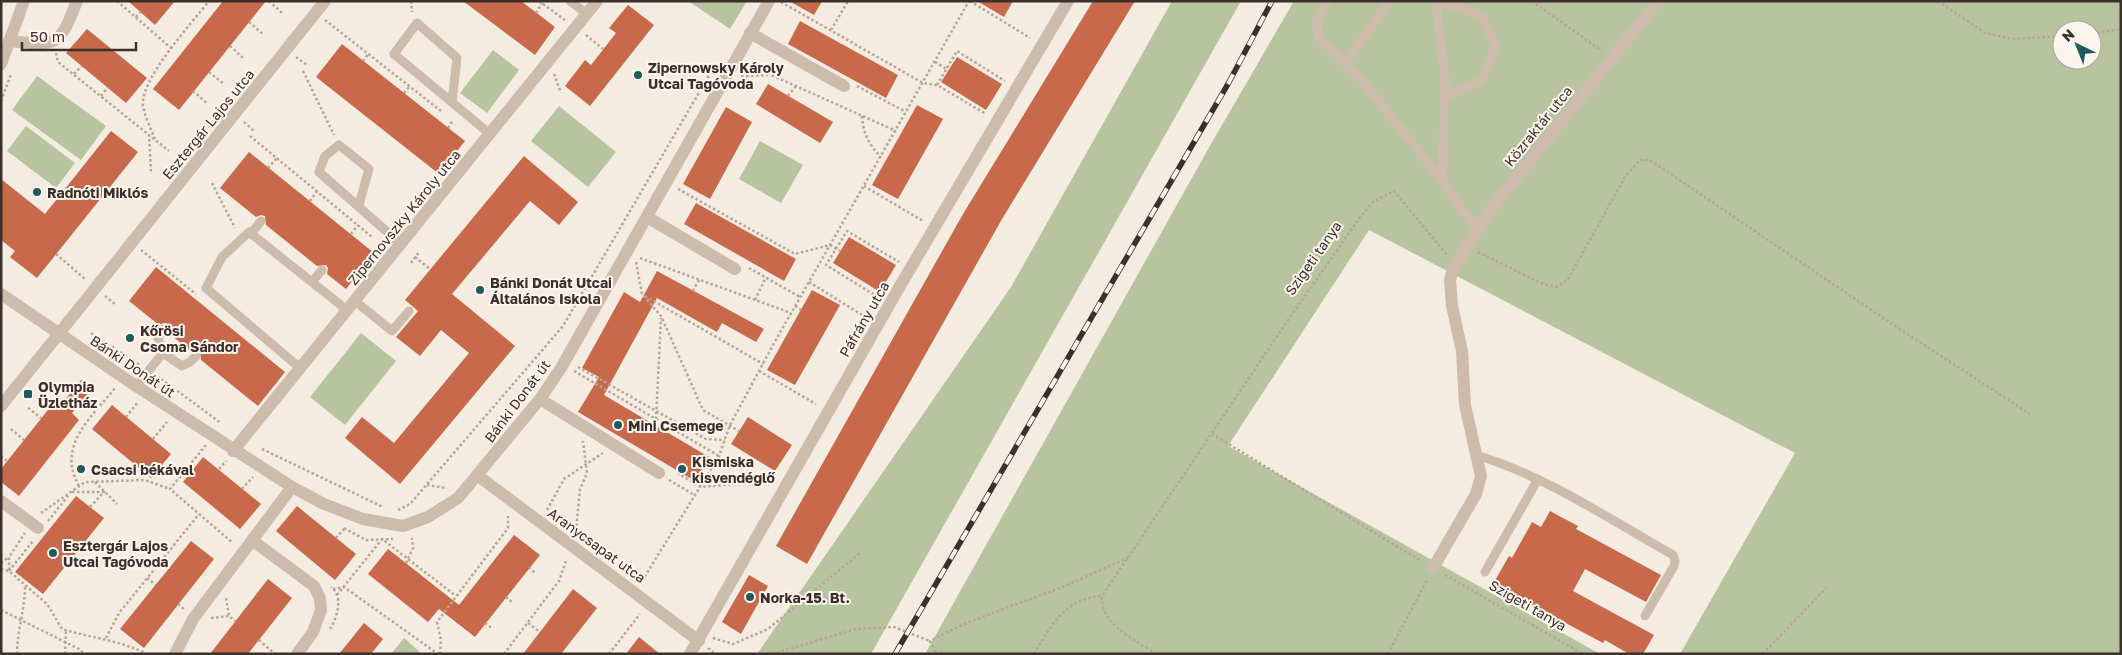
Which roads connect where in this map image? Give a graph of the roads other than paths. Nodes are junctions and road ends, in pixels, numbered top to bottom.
1 (24, 1) edge
2 (77, 1) edge
3 (325, 1) edge
4 (570, 1) edge
5 (597, 1) edge
6 (768, 1) edge
7 (1068, 1) edge
8 (1328, 1) edge
9 (1390, 1) edge
10 (1658, 1) edge
11 (1436, 2) edge
12 (584, 12) junction
13 (750, 33) junction
14 (9, 41) junction
15 (1345, 63) junction
16 (1, 64) edge
17 (848, 85) road end
18 (1445, 96) junction
19 (452, 102) junction
20 (490, 134) junction
21 (1442, 180) junction
22 (358, 205) junction
23 (646, 217) junction
24 (261, 221) dead end
25 (1479, 228) junction
26 (251, 234) junction
27 (401, 244) junction
28 (738, 266) road end
29 (322, 270) dead end
30 (312, 282) junction
31 (1, 294) edge
32 (351, 305) junction
33 (409, 311) dead end
34 (164, 329) dead end
35 (59, 335) junction
36 (163, 353) junction
37 (196, 356) dead end
38 (300, 368) junction
39 (134, 391) junction
40 (540, 399) junction
41 (1, 406) edge
42 (233, 451) junction
43 (1476, 455) junction
44 (659, 474) road end
45 (478, 475) junction
46 (1538, 479) junction
47 (292, 487) junction
48 (1, 501) edge
49 (39, 526) road end
50 (252, 540) junction
51 (1433, 568) road end
52 (1485, 572) dead end
53 (1645, 616) dead end
54 (701, 637) junction
55 (175, 654) edge
56 (297, 654) edge
57 (690, 654) edge

1 - 14 street
2 - 14 street
3 - 35 street, Esztergár Lajos utca
4 - 12 lane
5 - 12 street, Zipernovszky Károly utca
6 - 13 street, Bánki Donát út
7 - 54 street, Páfrány utca
8 - 15 lane
9 - 15 lane
10 - 25 street, Közraktár utca
11 - 18 lane
11 - 18 lane
12 - 20 street, Zipernovszky Károly utca
13 - 17 street
13 - 23 street, Bánki Donát út
14 - 16 street
15 - 21 lane
18 - 21 lane
19 - 19 lane
19 - 20 lane
20 - 27 street, Zipernovszky Károly utca
21 - 25 lane
22 - 22 lane
22 - 27 lane
23 - 28 street
23 - 40 street, Bánki Donát út
24 - 26 lane
25 - 43 street, Közraktár utca
26 - 30 lane
26 - 38 lane
27 - 32 street, Zipernovszky Károly utca
29 - 30 lane
30 - 32 lane
31 - 35 street, Bánki Donát út
32 - 33 lane
32 - 38 street, Zipernovszky Károly utca
34 - 36 lane
35 - 39 street, Bánki Donát út
35 - 41 street, Esztergár Lajos utca
36 - 37 lane
36 - 39 lane
38 - 42 street, Zipernovszky Károly utca
39 - 42 street, Bánki Donát út
40 - 44 street
40 - 45 street, Bánki Donát út
42 - 47 street, Bánki Donát út
43 - 46 lane
43 - 51 street
45 - 47 street, Bánki Donát út
45 - 54 street, Aranycsapat utca
46 - 52 lane
46 - 53 lane
47 - 50 street
48 - 49 street
50 - 55 street
50 - 56 street
54 - 57 street, Páfrány utca

